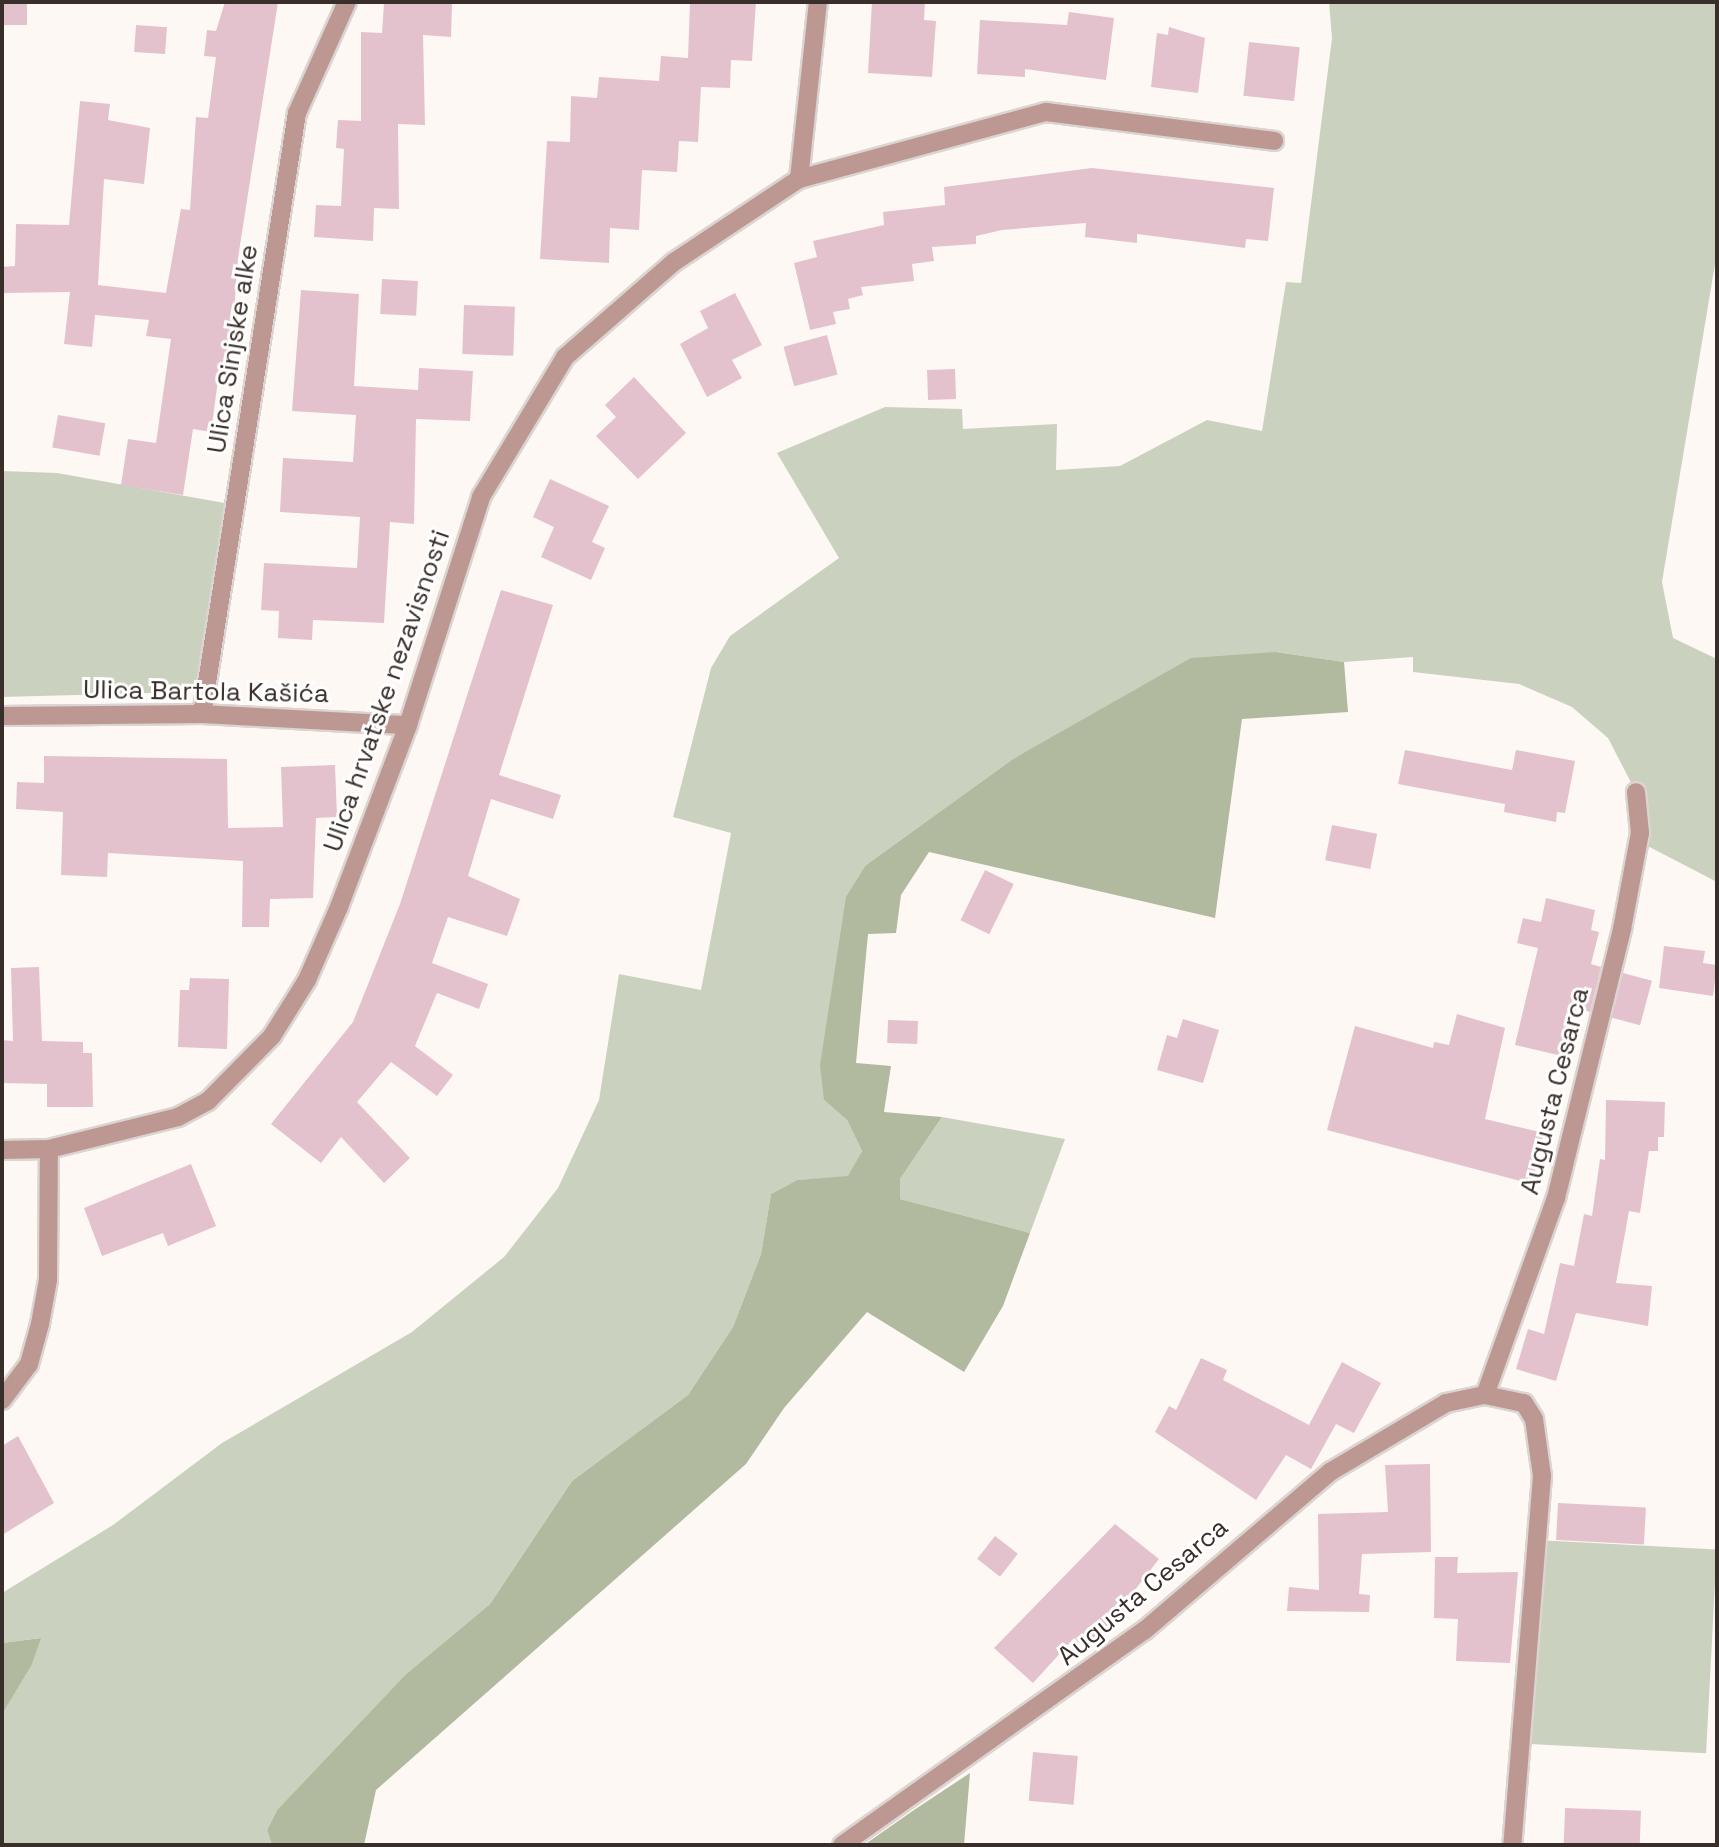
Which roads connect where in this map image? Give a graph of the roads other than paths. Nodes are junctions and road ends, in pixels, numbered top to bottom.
1 (347, 2) edge
2 (818, 2) edge
3 (1274, 141) dead end
4 (799, 179) junction
5 (202, 714) junction
6 (2, 716) edge
7 (408, 725) junction
8 (1636, 792) dead end
9 (49, 1149) junction
10 (2, 1150) edge
11 (1485, 1395) junction
12 (2, 1400) edge
13 (842, 1845) edge
14 (1512, 1845) edge

1 - 5 street, Ulica Sinjske alke
2 - 4 street
3 - 4 street, Ulica hrvatske nezavisnosti
4 - 7 street, Ulica hrvatske nezavisnosti
5 - 6 street, Ulica Bartola Kašića
5 - 7 street, Ulica Bartola Kašića
7 - 9 street, Ulica hrvatske nezavisnosti
8 - 11 street, Augusta Cesarca
9 - 10 street, Ulica hrvatske nezavisnosti
9 - 12 street
11 - 13 street, Augusta Cesarca
11 - 14 street, Augusta Cesarca

